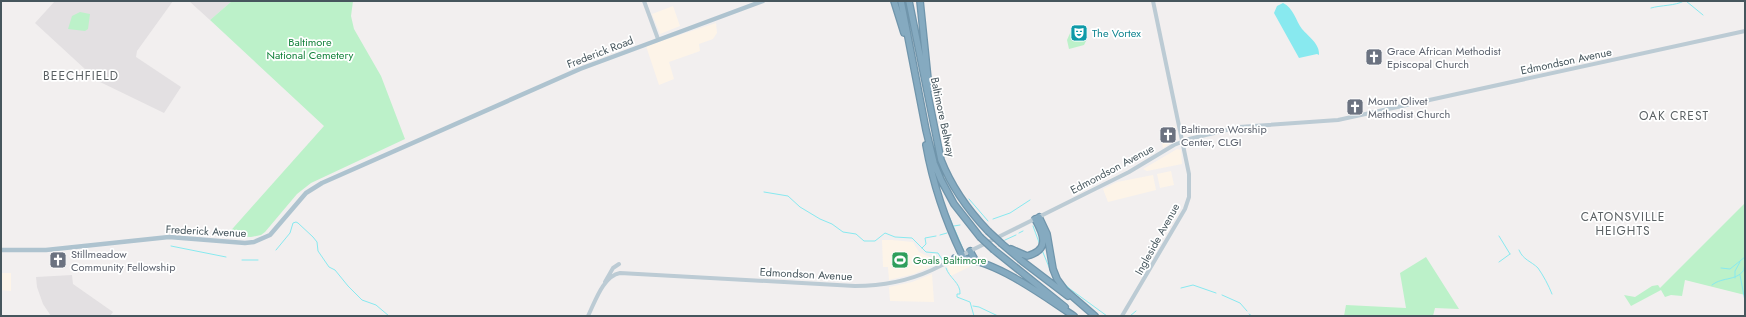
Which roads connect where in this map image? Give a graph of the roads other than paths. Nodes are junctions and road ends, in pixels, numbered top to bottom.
1 (644, 1) edge
2 (763, 1) edge
3 (894, 1) edge
4 (901, 1) edge
5 (909, 1) edge
6 (920, 1) edge
7 (1153, 1) edge
8 (1745, 31) edge
9 (658, 39) junction
10 (916, 81) junction
11 (921, 103) junction
12 (932, 119) junction
13 (446, 128) joint
14 (1182, 142) junction
15 (1037, 218) junction
16 (1002, 244) junction
17 (1, 250) edge
18 (970, 251) junction
19 (962, 255) junction
20 (955, 258) junction
21 (975, 260) junction
22 (619, 264) dead end
23 (604, 284) junction
24 (589, 316) edge
25 (1074, 316) edge
26 (1077, 316) edge
27 (1095, 316) edge
28 (1122, 316) edge

1 - 9 main road
2 - 9 main road, Frederick Road
3 - 10 highway
4 - 10 highway, Baltimore Beltway
5 - 12 highway, Baltimore Beltway
6 - 12 highway
7 - 14 main road, Ingleside Avenue
8 - 14 main road, Edmondson Avenue
9 - 13 main road, Frederick Road
10 - 11 highway, Baltimore Beltway
11 - 19 highway
11 - 26 highway, Baltimore Beltway, bridge
12 - 16 highway, Baltimore Beltway, bridge
13 - 17 main road, Frederick Avenue
14 - 15 main road, Edmondson Avenue
14 - 28 main road, Ingleside Avenue
15 - 16 highway
15 - 18 main road, Edmondson Avenue
15 - 27 highway
16 - 27 highway, Baltimore Beltway
18 - 19 main road, Edmondson Avenue
18 - 21 highway
19 - 20 main road, Edmondson Avenue
20 - 21 highway
20 - 23 main road, Edmondson Avenue
21 - 25 highway
22 - 23 main road
23 - 24 main road

